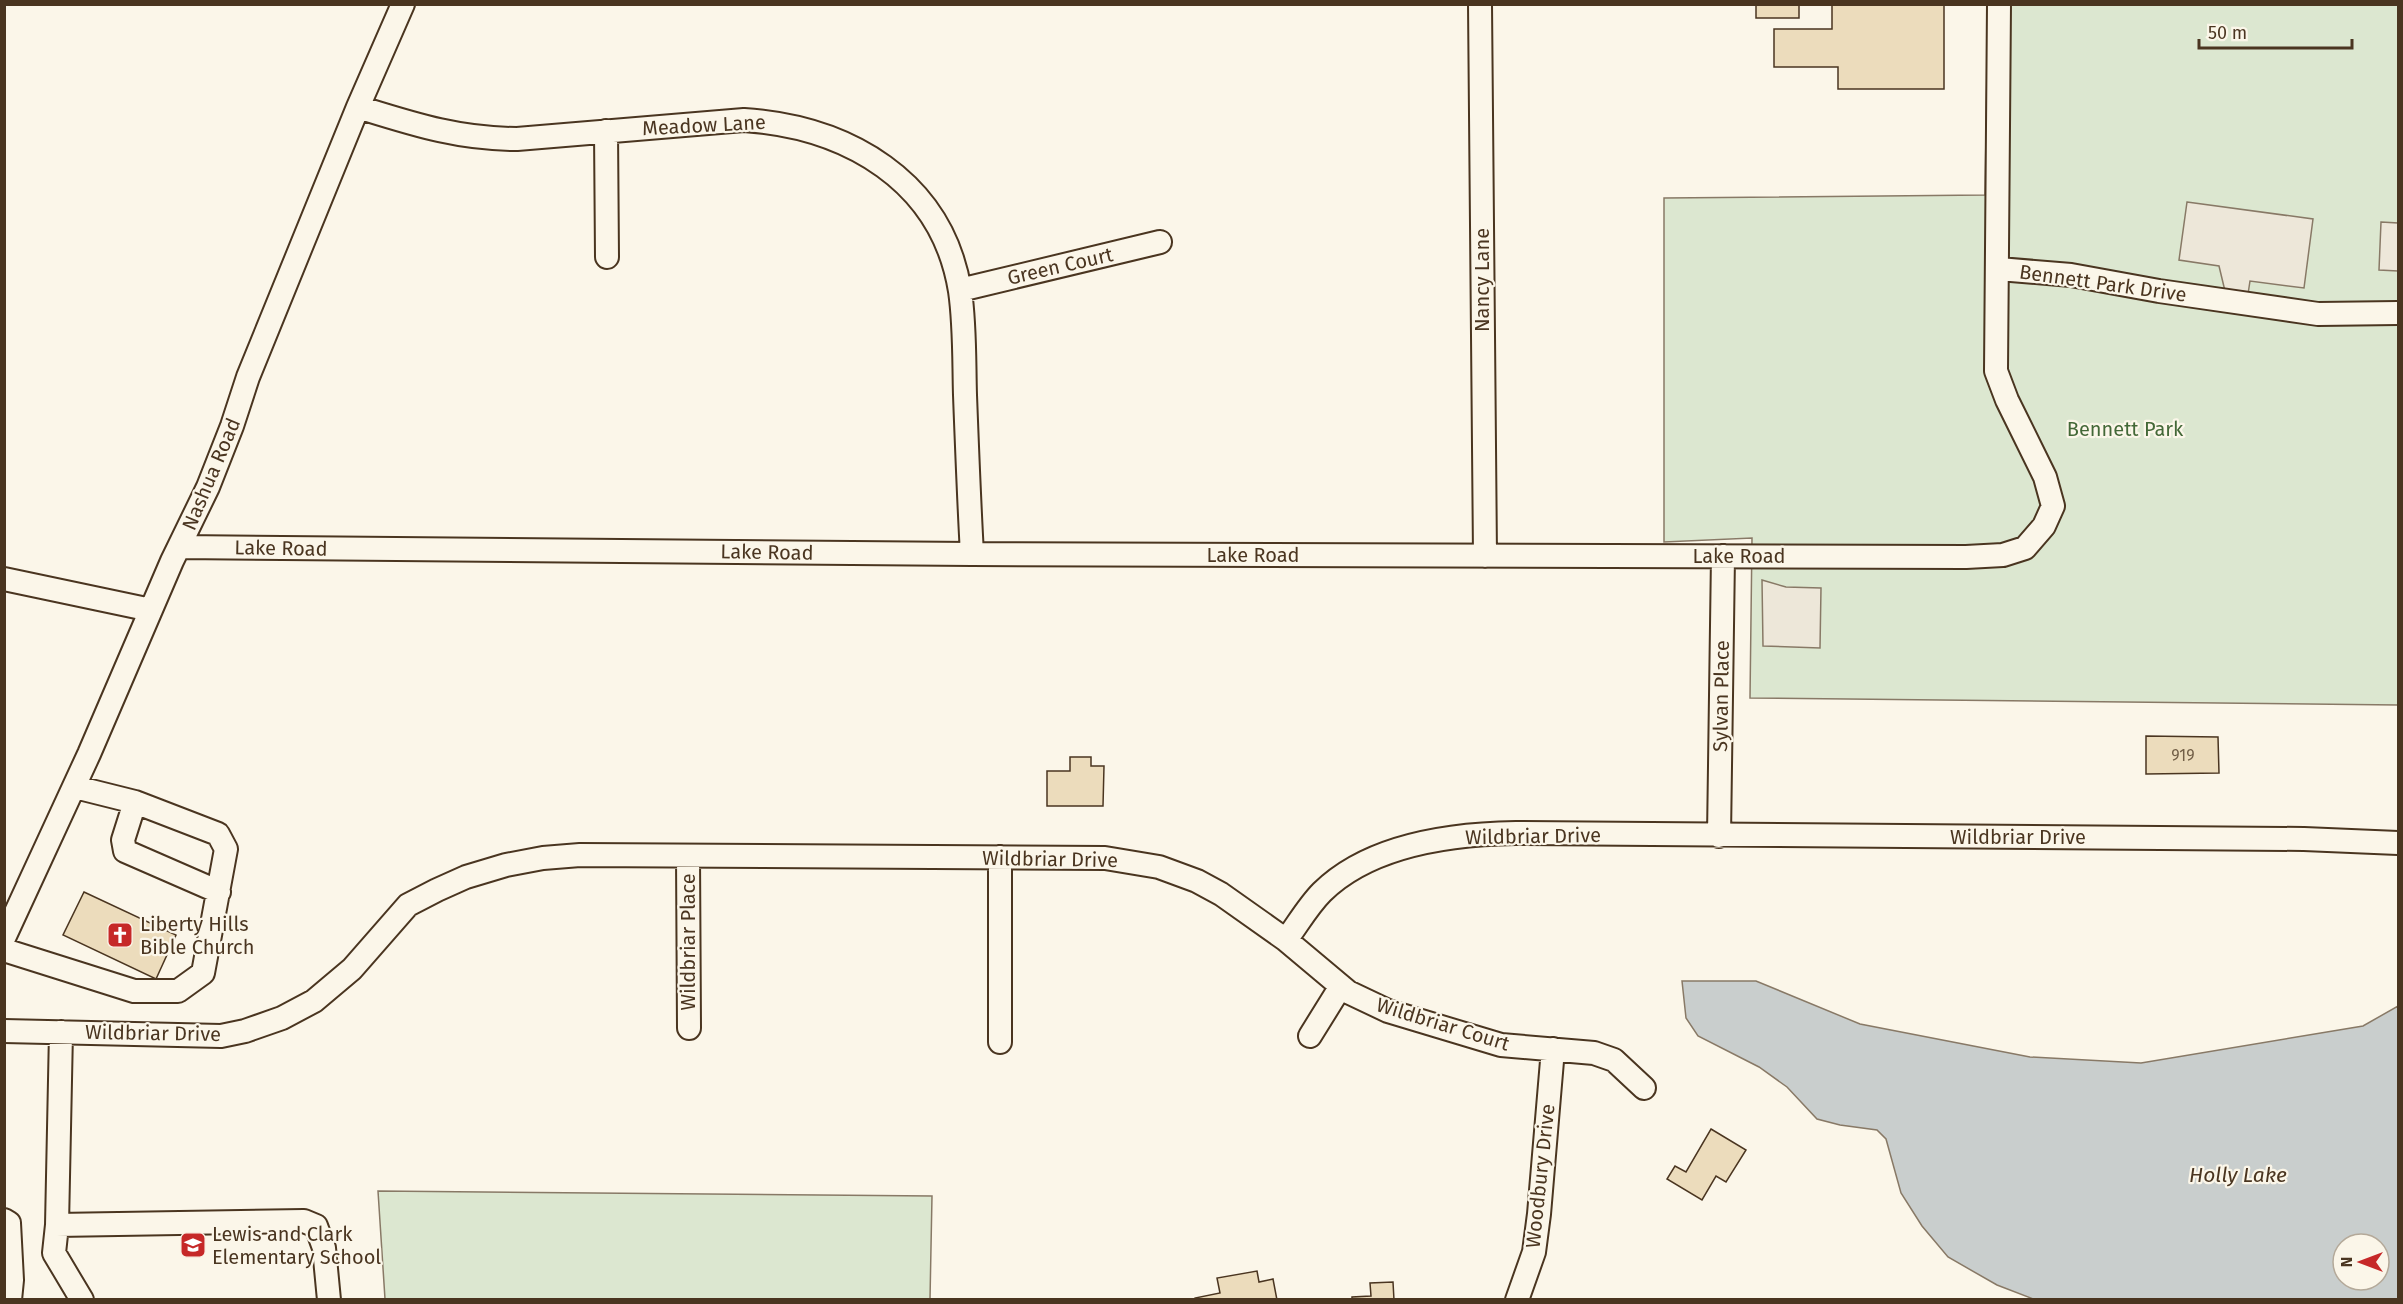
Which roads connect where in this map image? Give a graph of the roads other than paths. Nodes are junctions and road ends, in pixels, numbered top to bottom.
1 (403, 4) edge
2 (1480, 4) edge
3 (1999, 4) edge
4 (358, 107) junction
5 (606, 131) junction
6 (1160, 242) dead end
7 (607, 257) dead end
8 (1998, 269) junction
9 (960, 290) junction
10 (2398, 313) edge
11 (180, 547) junction
12 (972, 554) junction
13 (1485, 556) junction
14 (1723, 556) junction
15 (4, 579) edge
16 (151, 610) junction
17 (75, 787) junction
18 (135, 802) junction
19 (1719, 836) junction
20 (2398, 843) edge
21 (688, 856) junction
22 (1000, 857) junction
23 (219, 892) junction
24 (4, 938) edge
25 (1286, 940) junction
26 (4, 950) edge
27 (1341, 986) junction
28 (688, 1029) dead end
29 (4, 1031) edge
30 (61, 1032) junction
31 (1310, 1036) dead end
32 (1000, 1042) dead end
33 (1552, 1049) junction
34 (1644, 1088) dead end
35 (4, 1220) edge
36 (57, 1225) junction
37 (10, 1299) edge
38 (82, 1299) edge
39 (329, 1299) edge
40 (1517, 1299) edge

1 - 4 street, Nashua Road
2 - 13 street, Nancy Lane
3 - 8 street, Bennett Park Drive
4 - 5 street, Meadow Lane
4 - 11 street, Nashua Road
5 - 7 street
5 - 9 street, Meadow Lane
6 - 9 street, Green Court
8 - 10 street, Bennett Park Drive
8 - 14 street, Lake Road
9 - 12 street, Meadow Lane
11 - 12 street, Lake Road
11 - 16 street, Nashua Road
12 - 13 street, Lake Road
13 - 14 street, Lake Road
14 - 19 street, Sylvan Place
15 - 16 street
16 - 17 street, Nashua Road
17 - 18 street
17 - 24 street, Nashua Road
18 - 23 street
18 - 23 street
19 - 20 street, Wildbriar Drive
19 - 25 street, Wildbriar Drive
21 - 22 street, Wildbriar Drive
21 - 28 street, Wildbriar Place
21 - 30 street, Wildbriar Drive
22 - 25 street, Wildbriar Drive
22 - 32 street
23 - 26 street
25 - 27 street, Wildbriar Court
27 - 31 street
27 - 33 street, Wildbriar Court
29 - 30 street, Wildbriar Drive
30 - 36 street, Wildbriar Drive
33 - 34 street, Wildbriar Court
33 - 40 street, Woodbury Drive
35 - 37 street
36 - 38 street, Wildbriar Drive
36 - 39 street

